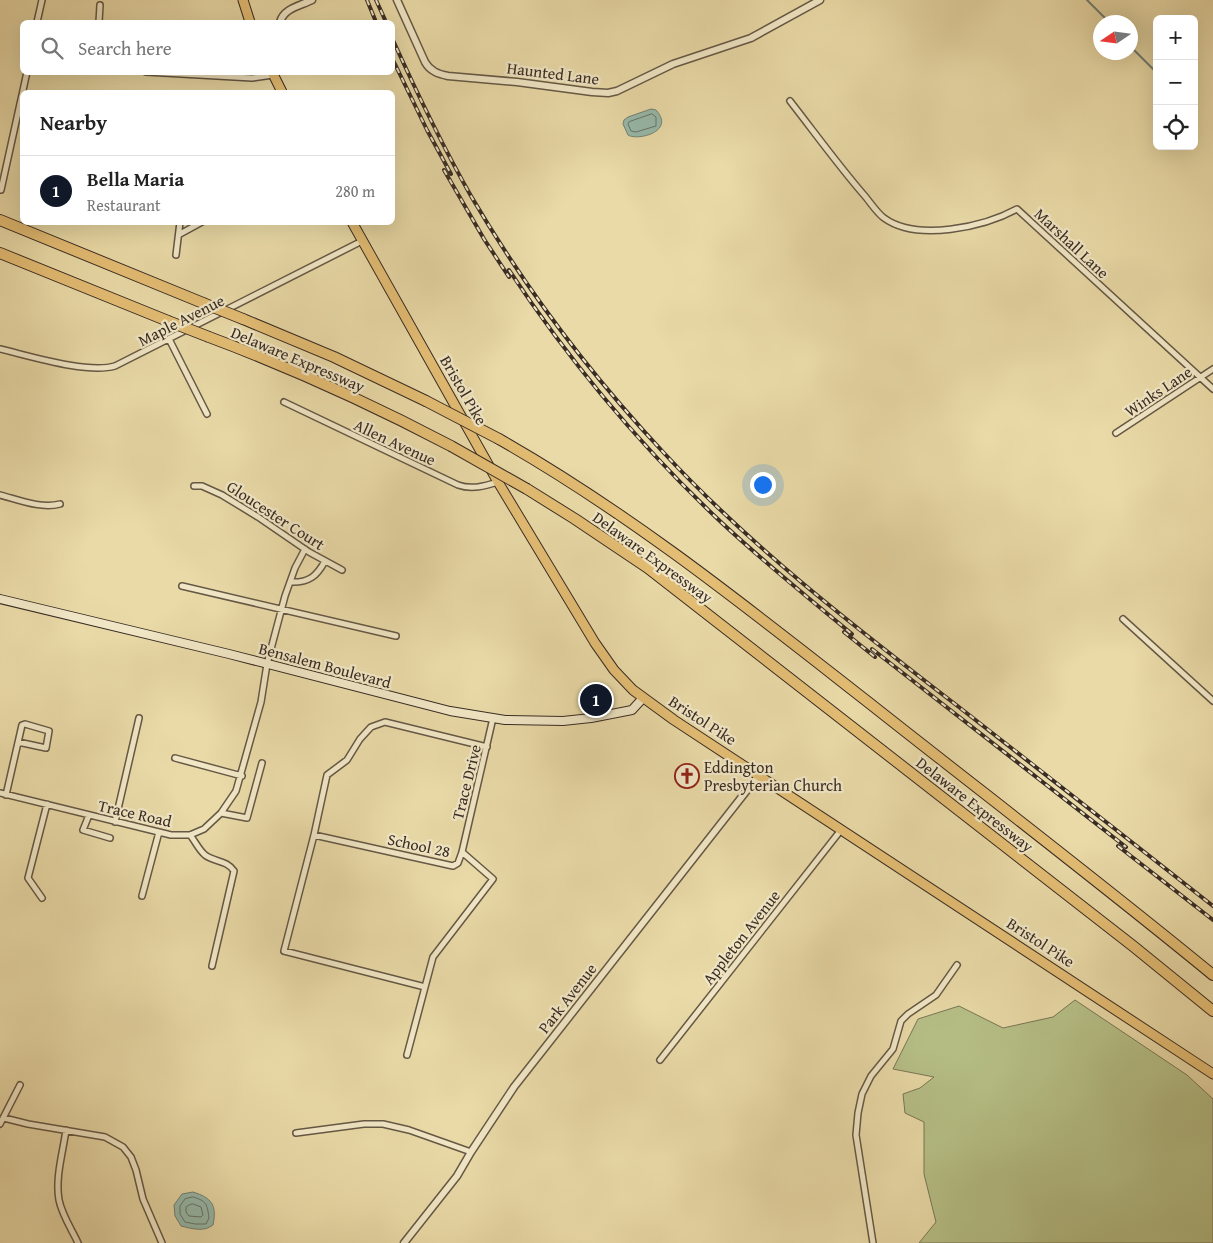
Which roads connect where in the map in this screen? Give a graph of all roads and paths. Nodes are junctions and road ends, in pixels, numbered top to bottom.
1 (42, 0) edge
2 (243, 0) edge
3 (312, 0) edge
4 (397, 0) edge
5 (820, 0) edge
6 (100, 5) dead end
7 (37, 20) edge
8 (99, 20) edge
9 (249, 20) edge
10 (281, 20) edge
11 (26, 75) edge
12 (199, 75) edge
13 (265, 75) edge
14 (274, 75) edge
15 (23, 90) edge
16 (281, 90) edge
17 (790, 101) dead end
18 (20, 104) edge
19 (1, 190) dead end
20 (0, 220) edge
21 (180, 225) edge
22 (196, 225) edge
23 (354, 225) edge
24 (180, 234) junction
25 (362, 241) junction
26 (0, 252) edge
27 (176, 256) dead end
28 (169, 340) junction
29 (0, 349) edge
30 (1213, 369) edge
31 (1201, 377) junction
32 (1213, 389) edge
33 (284, 402) dead end
34 (207, 414) dead end
35 (1116, 433) dead end
36 (498, 482) junction
37 (194, 486) dead end
38 (0, 495) edge
39 (60, 504) dead end
40 (305, 549) junction
41 (325, 561) junction
42 (342, 570) dead end
43 (290, 582) junction
44 (182, 586) dead end
45 (0, 599) edge
46 (282, 611) junction
47 (1123, 619) dead end
48 (396, 636) dead end
49 (267, 664) junction
50 (643, 698) junction
51 (1213, 701) edge
52 (139, 718) dead end
53 (493, 718) junction
54 (18, 742) junction
55 (487, 747) junction
56 (175, 758) dead end
57 (262, 763) dead end
58 (759, 775) junction
59 (242, 776) junction
60 (0, 793) edge
61 (6, 794) junction
62 (47, 804) junction
63 (221, 813) junction
64 (89, 815) junction
65 (115, 822) junction
66 (842, 829) junction
67 (159, 832) junction
68 (190, 835) junction
69 (314, 835) junction
70 (110, 838) dead end
71 (462, 852) junction
72 (142, 896) dead end
73 (42, 898) dead end
74 (957, 965) dead end
75 (212, 966) dead end
76 (1213, 975) edge
77 (425, 987) junction
78 (1213, 1011) edge
79 (407, 1055) dead end
80 (660, 1060) dead end
81 (1213, 1074) edge
82 (20, 1085) dead end
83 (4, 1118) junction
84 (0, 1124) edge
85 (66, 1130) junction
86 (296, 1133) dead end
87 (471, 1152) junction
88 (78, 1243) edge
89 (162, 1243) edge
90 (404, 1243) edge
91 (873, 1243) edge

1 - 7 street
2 - 9 main road
3 - 10 street
4 - 5 street, Haunted Lane
6 - 8 street
11 - 15 street
12 - 13 street
14 - 16 main road
17 - 31 street, Marshall Lane
18 - 19 street
20 - 76 highway, Delaware Expressway, bridge
21 - 24 street
22 - 24 street
23 - 25 main road, Bristol Pike
24 - 27 street
25 - 28 street, Maple Avenue
25 - 36 main road, Bristol Pike
26 - 78 highway, Delaware Expressway, bridge
28 - 29 street, Maple Avenue
28 - 34 street
30 - 31 street, Winks Lane
31 - 32 street, Marshall Lane
31 - 35 street, Winks Lane
33 - 36 street, Allen Avenue
36 - 50 main road, Bristol Pike
37 - 40 street, Gloucester Court
38 - 39 street
40 - 41 street, Gloucester Court
40 - 43 street, Trace Road
41 - 42 street, Gloucester Court
41 - 43 street
43 - 46 street, Trace Road
44 - 46 street
45 - 49 main road, Bensalem Boulevard
46 - 48 street
46 - 49 street, Trace Road
47 - 51 street
49 - 53 main road, Bensalem Boulevard
49 - 59 street, Trace Road
50 - 53 main road, Bensalem Boulevard
50 - 58 main road, Bristol Pike
52 - 65 street
53 - 55 street, Trace Drive
54 - 54 street
54 - 61 street
55 - 69 street
55 - 71 street, Trace Drive
56 - 59 street
57 - 63 street
58 - 66 main road, Bristol Pike
58 - 87 street, Park Avenue
59 - 63 street, Trace Road
60 - 61 street, Trace Road
61 - 62 street, Trace Road
62 - 64 street, Trace Road
62 - 73 street
63 - 68 street, Trace Road
64 - 65 street, Trace Road
64 - 70 street
65 - 67 street, Trace Road
66 - 80 street, Appleton Avenue
66 - 81 main road, Bristol Pike
67 - 68 street, Trace Road
67 - 72 street
68 - 75 street
69 - 71 street, School 28
69 - 77 street
71 - 77 street, School 28
74 - 91 street
77 - 79 street, School 28
82 - 83 street
83 - 84 street
83 - 85 street
85 - 88 street
85 - 89 street
86 - 87 street
87 - 90 street, Park Avenue

